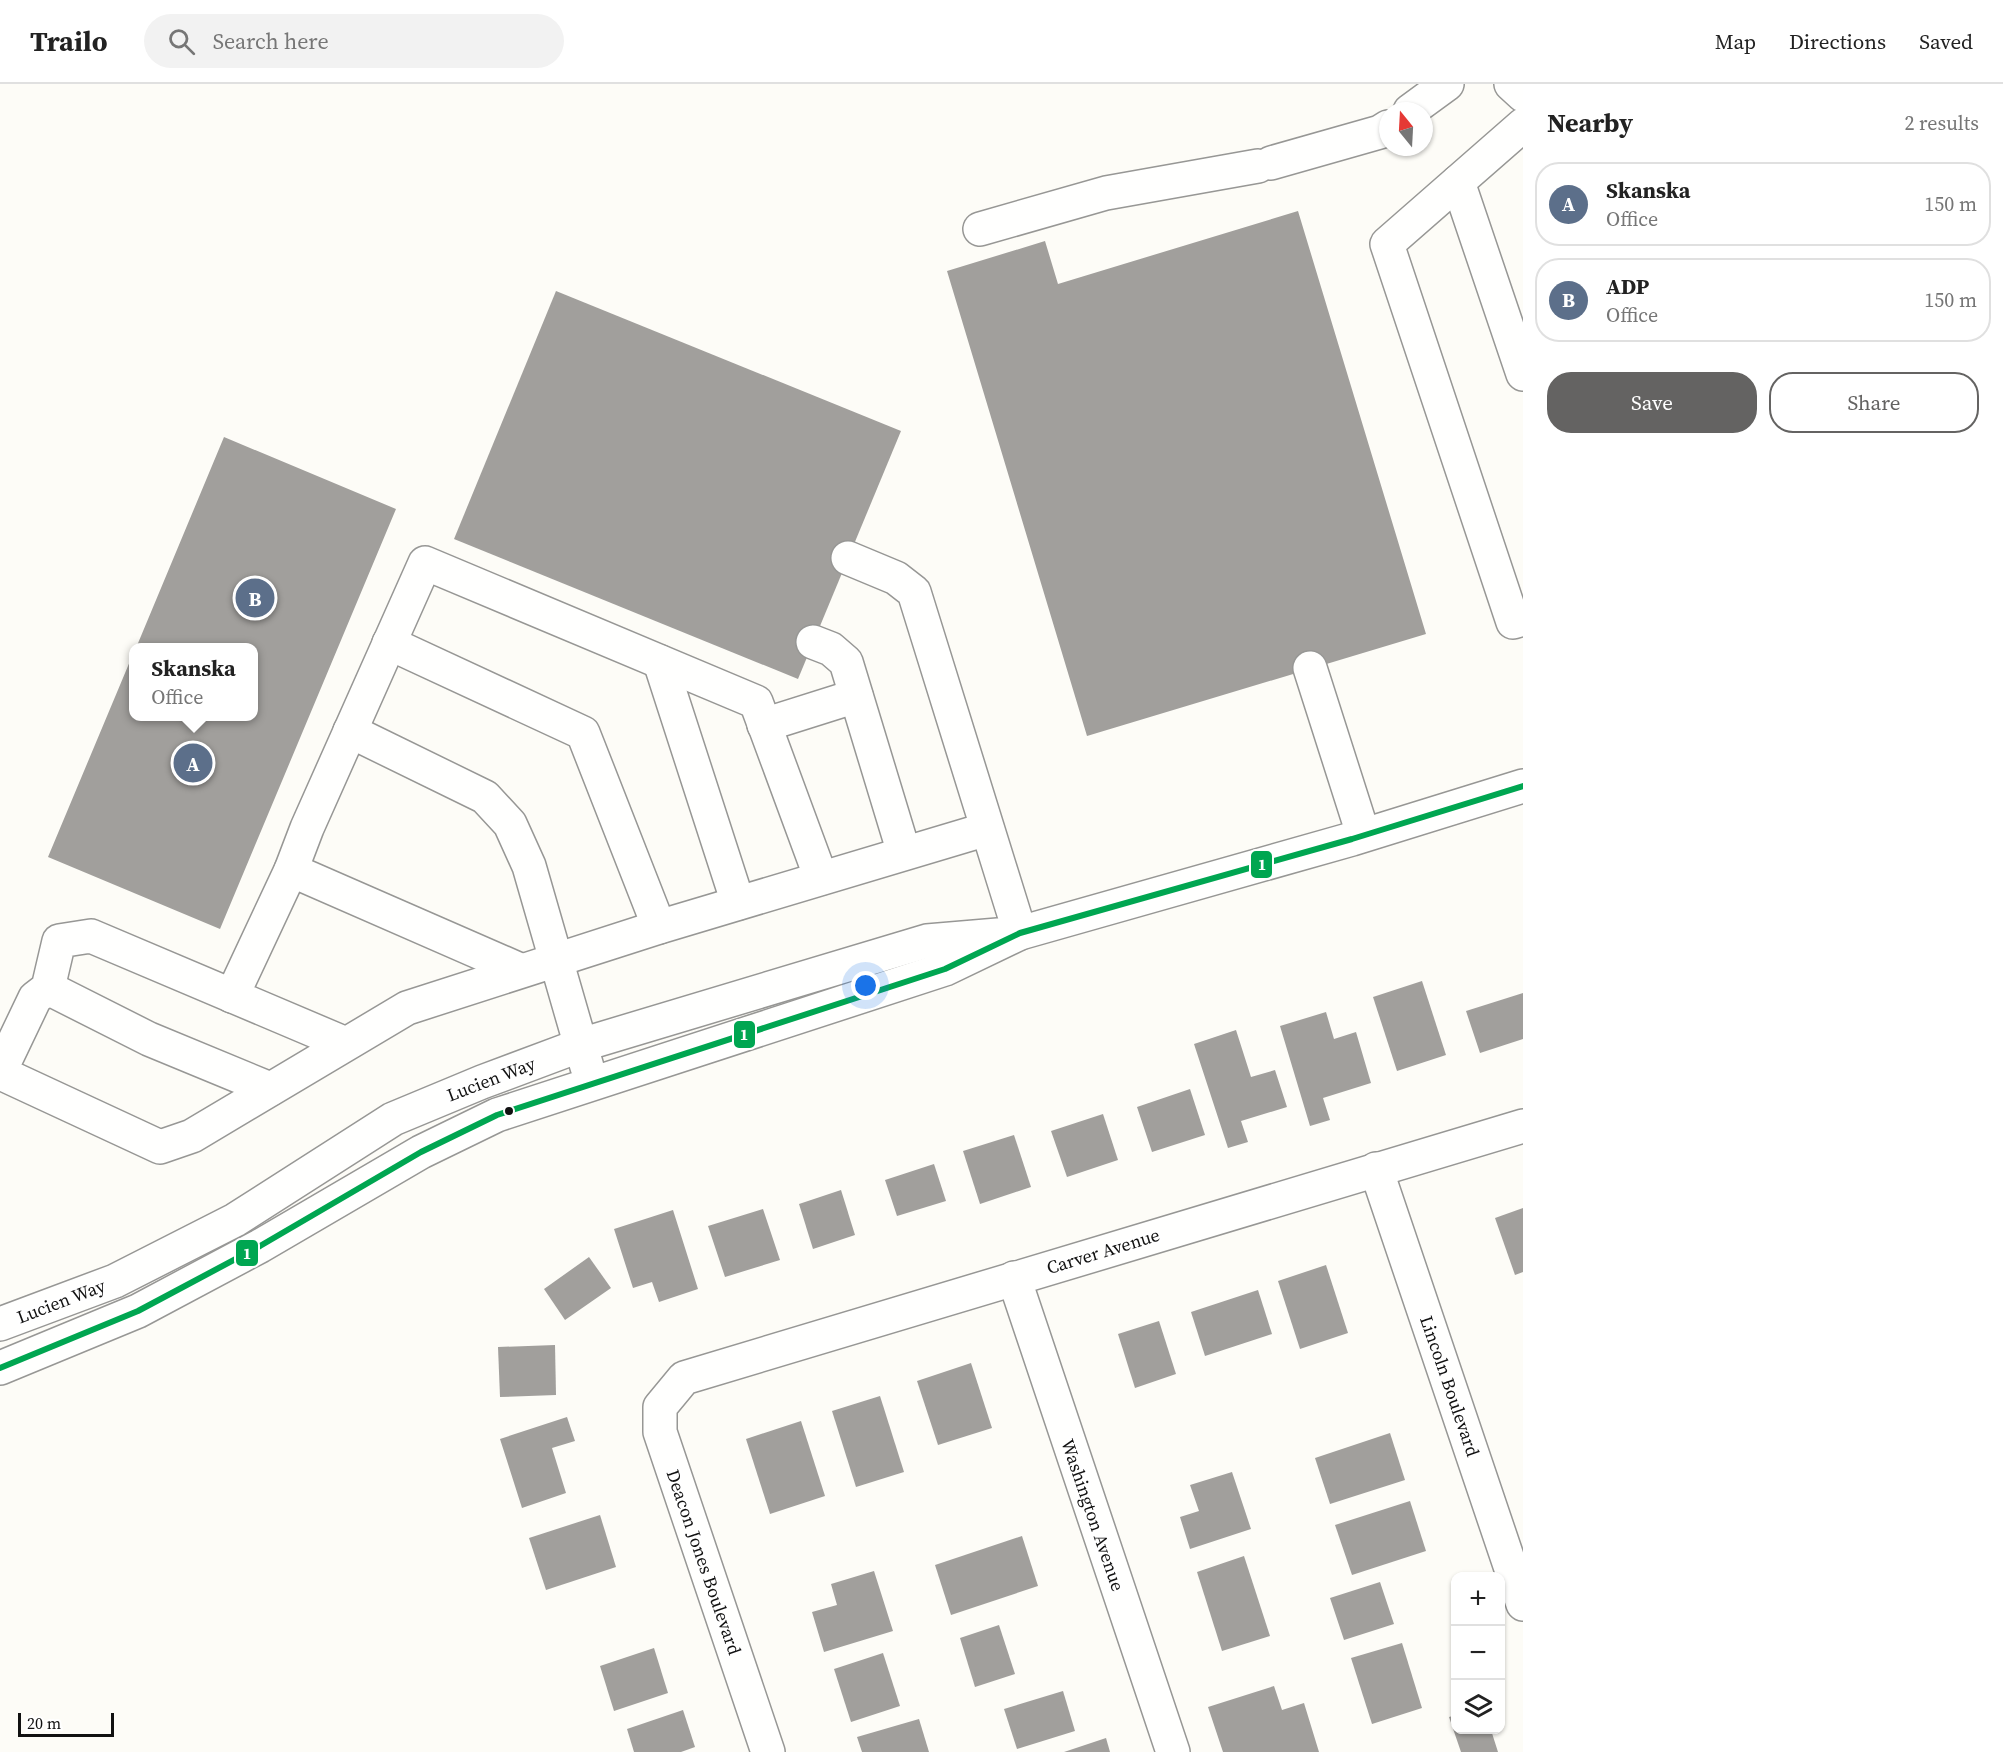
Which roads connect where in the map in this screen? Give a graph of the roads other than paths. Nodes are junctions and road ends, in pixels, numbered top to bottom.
1 (1447, 84) edge
2 (1511, 84) edge
3 (1523, 95) edge
4 (1422, 102) edge
5 (1523, 125) edge
6 (1379, 131) edge
7 (1458, 182) junction
8 (980, 229) dead end
9 (1523, 374) edge
10 (848, 558) dead end
11 (1523, 619) edge
12 (813, 642) dead end
13 (389, 643) junction
14 (660, 662) junction
15 (1310, 668) dead end
16 (855, 696) junction
17 (764, 725) junction
18 (350, 731) junction
19 (1523, 786) edge
20 (987, 828) junction
21 (1363, 834) junction
22 (904, 854) junction
23 (291, 870) junction
24 (821, 878) junction
25 (738, 903) junction
26 (659, 927) junction
27 (1020, 933) junction
28 (556, 958) junction
29 (520, 970) junction
30 (48, 988) junction
31 (232, 996) junction
32 (346, 1044) junction
33 (581, 1045) junction
34 (591, 1084) junction
35 (270, 1089) junction
36 (1523, 1126) edge
37 (1376, 1168) junction
38 (1014, 1278) junction
39 (0, 1324) edge
40 (0, 1368) edge
41 (684, 1378) joint
42 (1523, 1604) edge
43 (768, 1752) edge
44 (1173, 1752) edge

1 - 4 street
2 - 3 street
5 - 7 street
6 - 8 street
7 - 9 street
7 - 11 street
10 - 20 street
12 - 16 street
13 - 14 street
13 - 18 street
13 - 26 street
14 - 17 street
14 - 25 street
15 - 21 street
16 - 17 street
16 - 22 street
17 - 24 street
18 - 23 street
18 - 28 street
19 - 21 street, Lucien Way
20 - 22 street
20 - 27 street
21 - 27 street, Lucien Way
22 - 24 street
23 - 29 street
23 - 31 street
24 - 25 street
25 - 26 street
26 - 28 street
27 - 33 street, Lucien Way
27 - 34 street, Lucien Way
28 - 29 street
28 - 33 street
29 - 32 street
30 - 31 street
30 - 35 street
30 - 35 street
31 - 32 street
32 - 35 street
33 - 34 street
33 - 39 street, Lucien Way
34 - 40 street, Lucien Way
36 - 37 street, Carver Avenue
37 - 38 street, Carver Avenue
37 - 42 street, Lincoln Boulevard
38 - 41 street, Carver Avenue
38 - 44 street, Washington Avenue
41 - 43 street, Deacon Jones Boulevard

